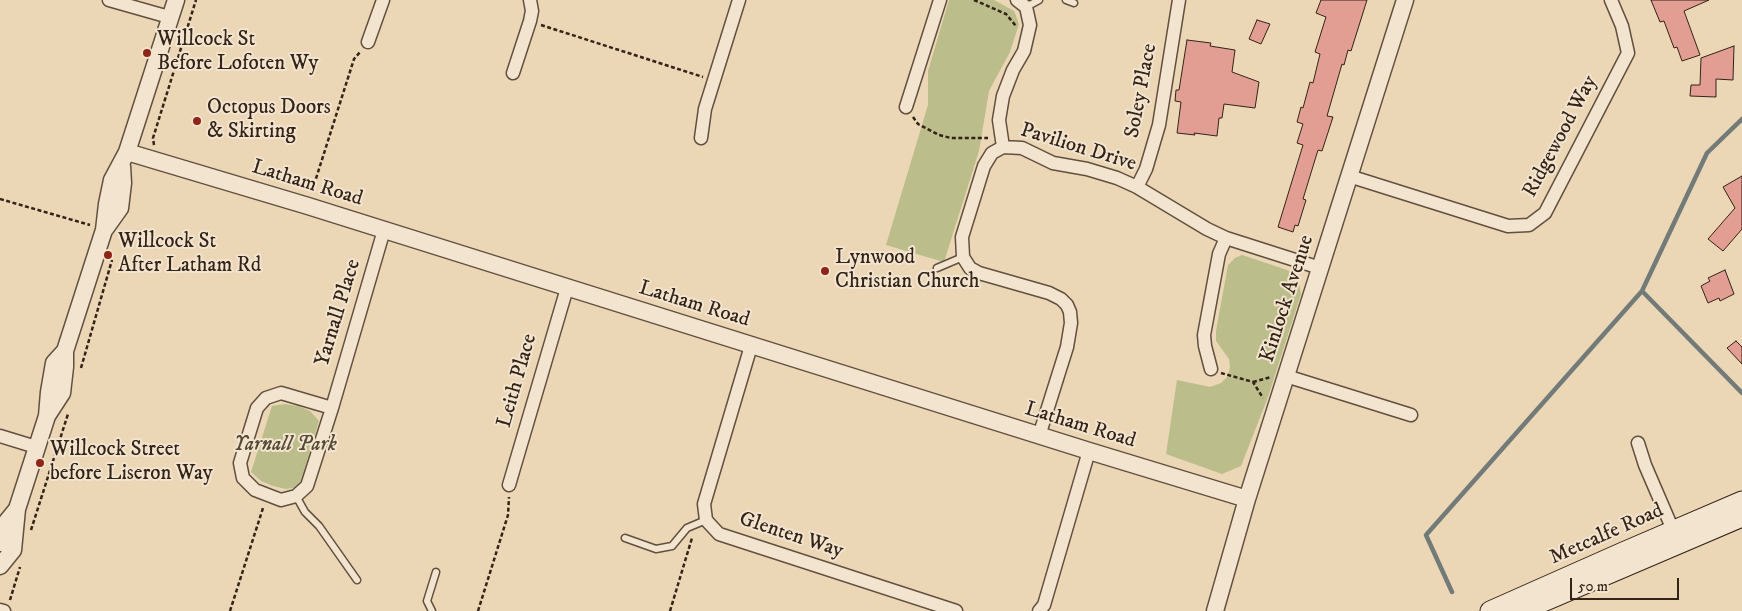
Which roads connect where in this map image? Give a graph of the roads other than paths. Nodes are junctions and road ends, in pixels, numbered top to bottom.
1 (109, 0) edge
2 (176, 0) edge
3 (383, 0) edge
4 (530, 0) edge
5 (739, 0) edge
6 (940, 0) edge
7 (1040, 0) edge
8 (1066, 0) edge
9 (1179, 0) edge
10 (1405, 0) edge
11 (1611, 0) edge
12 (1074, 3) dead end
13 (1022, 4) edge
14 (169, 16) junction
15 (368, 42) road end
16 (513, 73) dead end
17 (906, 107) road end
18 (700, 138) dead end
19 (1003, 147) junction
20 (125, 158) junction
21 (1349, 176) junction
22 (1137, 187) junction
23 (384, 230) junction
24 (1226, 238) junction
25 (963, 257) junction
26 (937, 268) dead end
27 (1320, 268) junction
28 (567, 288) junction
29 (751, 346) junction
30 (1211, 369) road end
31 (1286, 376) junction
32 (332, 408) junction
33 (1410, 415) dead end
34 (0, 436) edge
35 (1039, 436) junction
36 (1638, 443) dead end
37 (36, 447) junction
38 (1090, 451) junction
39 (509, 485) road end
40 (296, 496) junction
41 (1247, 499) junction
42 (1742, 501) edge
43 (17, 509) junction
44 (1742, 517) edge
45 (706, 520) junction
46 (1676, 537) junction
47 (625, 538) dead end
48 (0, 543) edge
49 (0, 566) edge
50 (436, 572) dead end
51 (357, 580) dead end
52 (1516, 608) edge
53 (0, 610) edge
54 (4, 611) edge
55 (432, 611) edge
56 (956, 611) edge
57 (1039, 611) edge
58 (1215, 611) edge
59 (1490, 611) edge

1 - 14 street
2 - 14 street
3 - 15 street
4 - 16 street
5 - 18 street
6 - 17 street
7 - 13 lane
8 - 12 lane
9 - 22 street, Soley Place
10 - 21 street, Kinlock Avenue
11 - 21 street, Ridgewood Way
13 - 19 street
14 - 20 street
19 - 22 street, Pavilion Drive
19 - 25 street, Pavilion Drive
20 - 23 street, Latham Road
20 - 37 street
21 - 27 street, Kinlock Avenue
22 - 24 street, Pavilion Drive
23 - 28 street, Latham Road
23 - 32 street, Yarnall Place
24 - 27 street, Pavilion Drive
24 - 30 street
25 - 26 lane
25 - 35 street
27 - 31 street, Kinlock Avenue
28 - 29 street, Latham Road
28 - 39 street, Leith Place
29 - 35 street, Latham Road
29 - 45 street, Glenten Way
31 - 33 street
31 - 41 street, Kinlock Avenue
32 - 40 street, Yarnall Place
32 - 40 street
34 - 37 street
35 - 38 street, Latham Road
36 - 46 street
37 - 43 street
38 - 41 street, Latham Road
38 - 57 street
40 - 51 lane
41 - 58 street, Kinlock Avenue
42 - 46 main road, Metcalfe Road
43 - 48 street
43 - 49 street
44 - 46 main road, Metcalfe Road
45 - 47 lane
45 - 56 street, Glenten Way
46 - 52 main road, Metcalfe Road
50 - 55 lane
52 - 59 main road, Metcalfe Road
53 - 54 street

